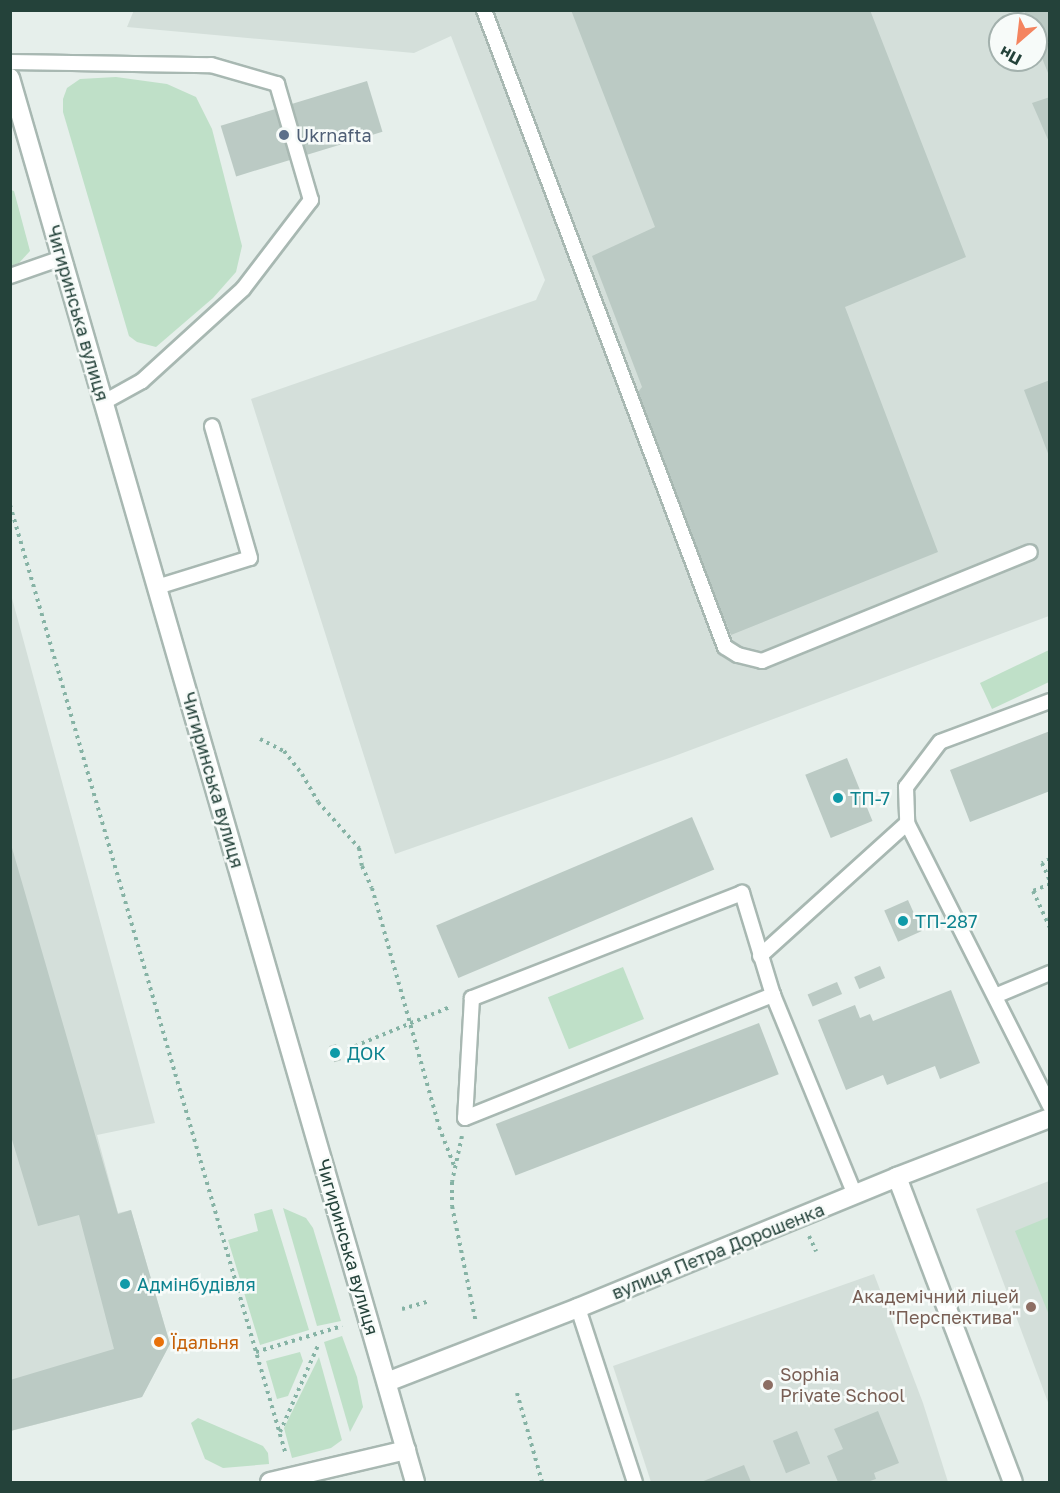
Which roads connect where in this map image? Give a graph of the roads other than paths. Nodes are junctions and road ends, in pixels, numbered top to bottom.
1 (484, 10) edge
2 (10, 62) edge
3 (10, 78) edge
4 (17, 126) edge
5 (62, 258) junction
6 (10, 276) edge
7 (104, 402) junction
8 (212, 426) dead end
9 (1030, 552) dead end
10 (157, 587) junction
11 (1050, 701) edge
12 (907, 823) junction
13 (760, 956) junction
14 (1050, 973) edge
15 (773, 995) junction
16 (995, 996) junction
17 (1050, 1106) edge
18 (1050, 1118) edge
19 (897, 1177) junction
20 (855, 1195) junction
21 (578, 1308) junction
22 (387, 1382) junction
23 (406, 1450) junction
24 (280, 1480) edge
25 (416, 1482) edge
26 (635, 1482) edge
27 (1013, 1482) edge

1 - 9 lane
2 - 7 lane
3 - 4 main road, Чигиринська вулиця
4 - 5 main road, Чигиринська вулиця
5 - 6 lane
5 - 7 main road, Чигиринська вулиця
7 - 10 main road, Чигиринська вулиця
8 - 10 lane
10 - 22 main road, Чигиринська вулиця
11 - 12 lane
12 - 13 lane
12 - 16 lane
13 - 15 lane
13 - 15 lane
14 - 16 lane
15 - 20 lane
16 - 17 lane
18 - 19 main road, вулиця Петра Дорошенка
19 - 20 main road, вулиця Петра Дорошенка
19 - 27 main road
20 - 21 main road, вулиця Петра Дорошенка
21 - 22 main road, вулиця Петра Дорошенка
21 - 26 lane
22 - 23 main road, Чигиринська вулиця
23 - 24 main road
23 - 25 main road, Чигиринська вулиця

